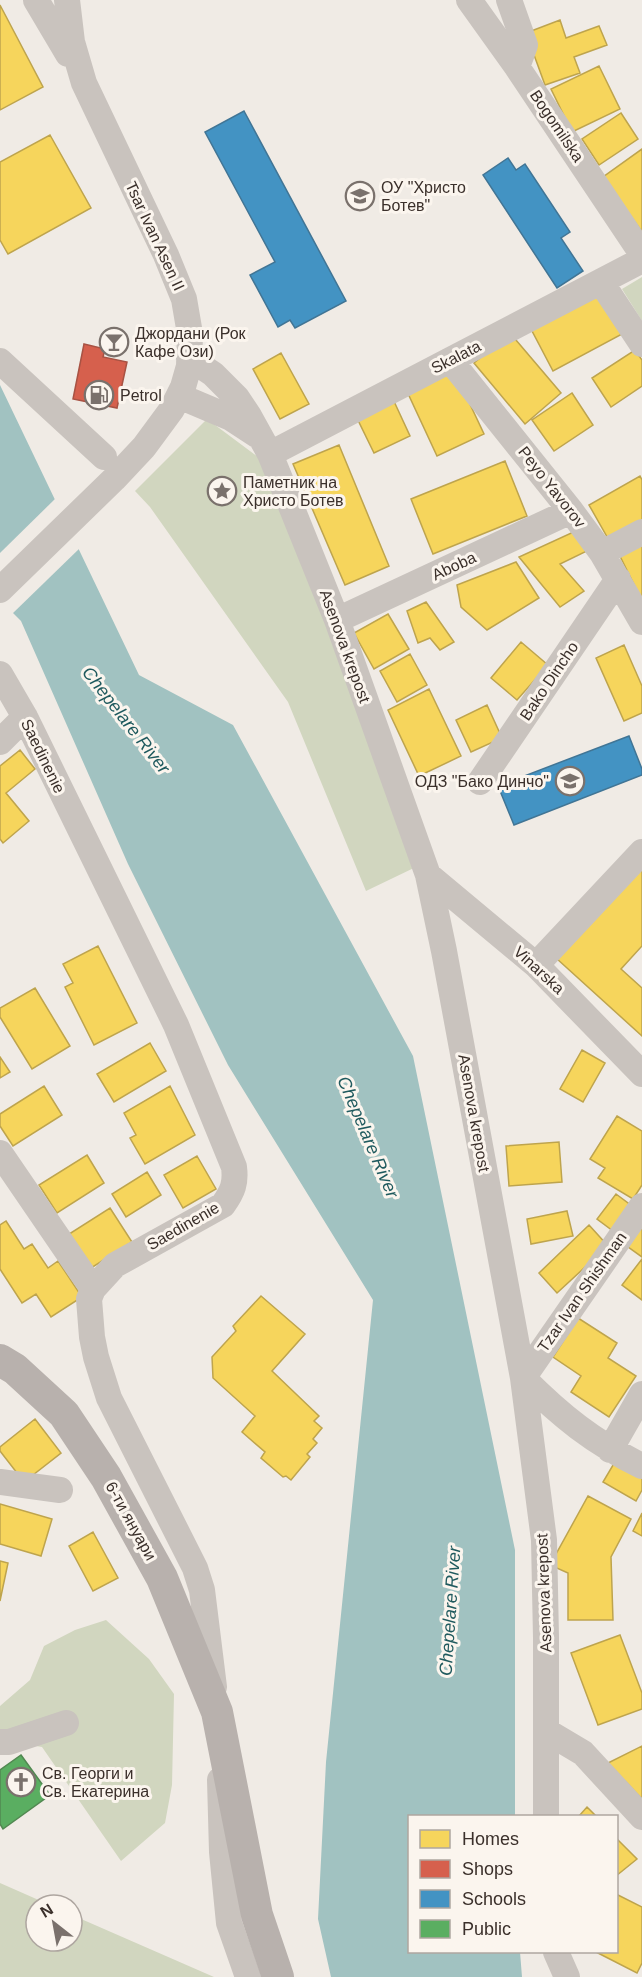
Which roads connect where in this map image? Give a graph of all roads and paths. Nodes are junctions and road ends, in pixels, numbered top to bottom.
1 (36, 0) edge
2 (67, 0) edge
3 (469, 0) edge
4 (509, 0) edge
5 (518, 67) junction
6 (84, 84) junction
7 (642, 254) edge
8 (642, 260) edge
9 (601, 282) junction
10 (642, 344) edge
11 (189, 358) junction
12 (450, 360) junction
13 (0, 361) edge
14 (179, 396) junction
15 (266, 446) junction
16 (109, 468) junction
17 (571, 511) junction
18 (642, 532) edge
19 (602, 553) junction
20 (618, 579) junction
21 (0, 590) edge
22 (337, 621) junction
23 (642, 622) edge
24 (0, 674) edge
25 (25, 717) junction
26 (0, 742) edge
27 (480, 782) dead end
28 (642, 852) edge
29 (428, 875) junction
30 (536, 965) junction
31 (642, 1074) edge
32 (0, 1153) edge
33 (642, 1206) edge
34 (93, 1289) junction
35 (0, 1360) edge
36 (523, 1378) junction
37 (642, 1394) edge
38 (610, 1450) junction
39 (642, 1466) edge
40 (0, 1482) edge
41 (60, 1490) dead end
42 (217, 1712) junction
43 (66, 1723) dead end
44 (546, 1731) junction
45 (0, 1742) edge
46 (546, 1815) edge
47 (642, 1817) edge
48 (556, 1953) edge
49 (248, 1977) edge
50 (278, 1977) edge
51 (567, 1977) edge

1 - 6 street
2 - 6 street, Tsar Ivan Asen II
3 - 5 street, Bogomilska
4 - 5 street
5 - 7 street, Bogomilska
6 - 11 street, Tsar Ivan Asen II
8 - 9 street, Skalata
9 - 10 street
9 - 12 street, Skalata
11 - 14 street, Tsar Ivan Asen II
11 - 15 street, Asenova krepost
12 - 15 street, Skalata
12 - 17 street, Peyo Yavorov
13 - 16 street
14 - 15 street
14 - 16 street, Tsar Ivan Asen II
15 - 22 street, Asenova krepost
16 - 21 street, Tsar Ivan Asen II
17 - 19 street, Peyo Yavorov
17 - 22 street, Aboba
18 - 19 street
19 - 20 street, Peyo Yavorov
20 - 23 street, Peyo Yavorov
20 - 27 street, Bako Dincho
22 - 29 street, Asenova krepost
24 - 25 street, Saedinenie
25 - 26 street
25 - 34 street, Saedinenie
28 - 30 street
29 - 30 street, Vinarska
29 - 36 street, Asenova krepost
30 - 31 street, Vinarska
32 - 34 street
33 - 36 street, Tzar Ivan Shishman
34 - 42 street
35 - 42 main road, 6-ти януари
36 - 38 street
36 - 44 street, Asenova krepost
37 - 38 street
38 - 39 street
40 - 41 street
42 - 49 street
42 - 50 main road, 6-ти януари
43 - 45 street
44 - 46 street, Asenova krepost
44 - 47 street
48 - 51 street

